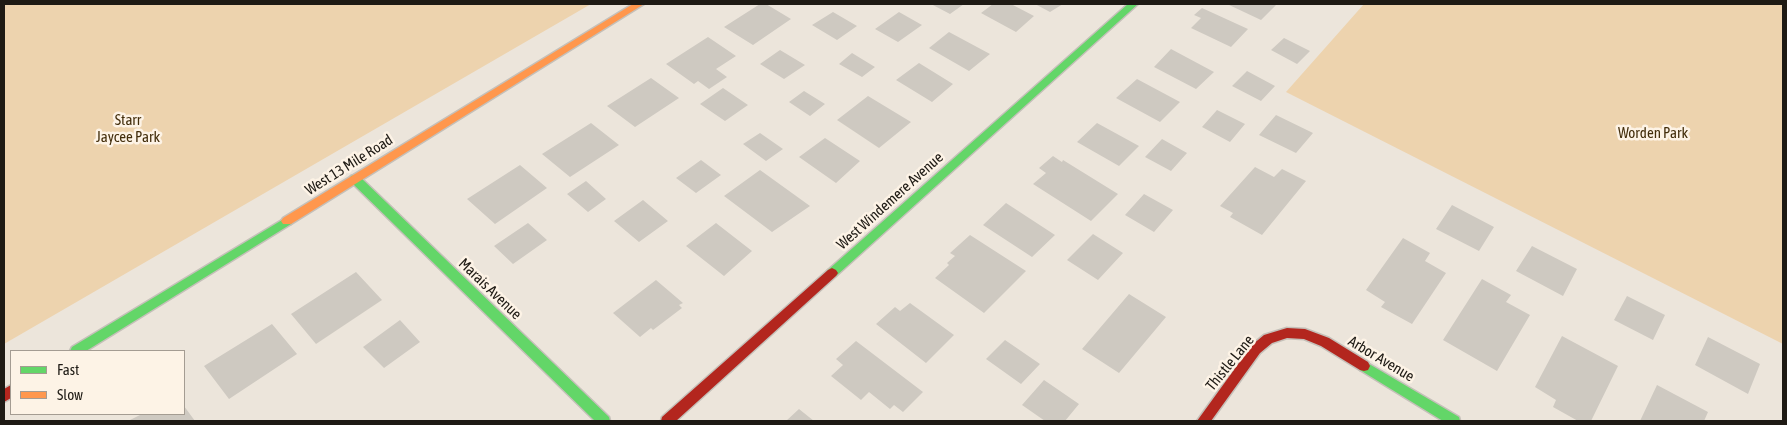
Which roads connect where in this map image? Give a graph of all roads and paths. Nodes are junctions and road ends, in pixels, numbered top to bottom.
1 (638, 4) edge
2 (1134, 4) edge
3 (355, 179) junction
4 (1287, 333) joint
5 (78, 350) edge
6 (604, 421) edge
7 (667, 421) edge
8 (1204, 421) edge
9 (1454, 421) edge

1 - 3 street, West 13 Mile Road
2 - 7 street, West Windemere Avenue
3 - 5 street, West 13 Mile Road
3 - 6 street, Marais Avenue
4 - 8 street, Thistle Lane
4 - 9 street, Arbor Avenue

